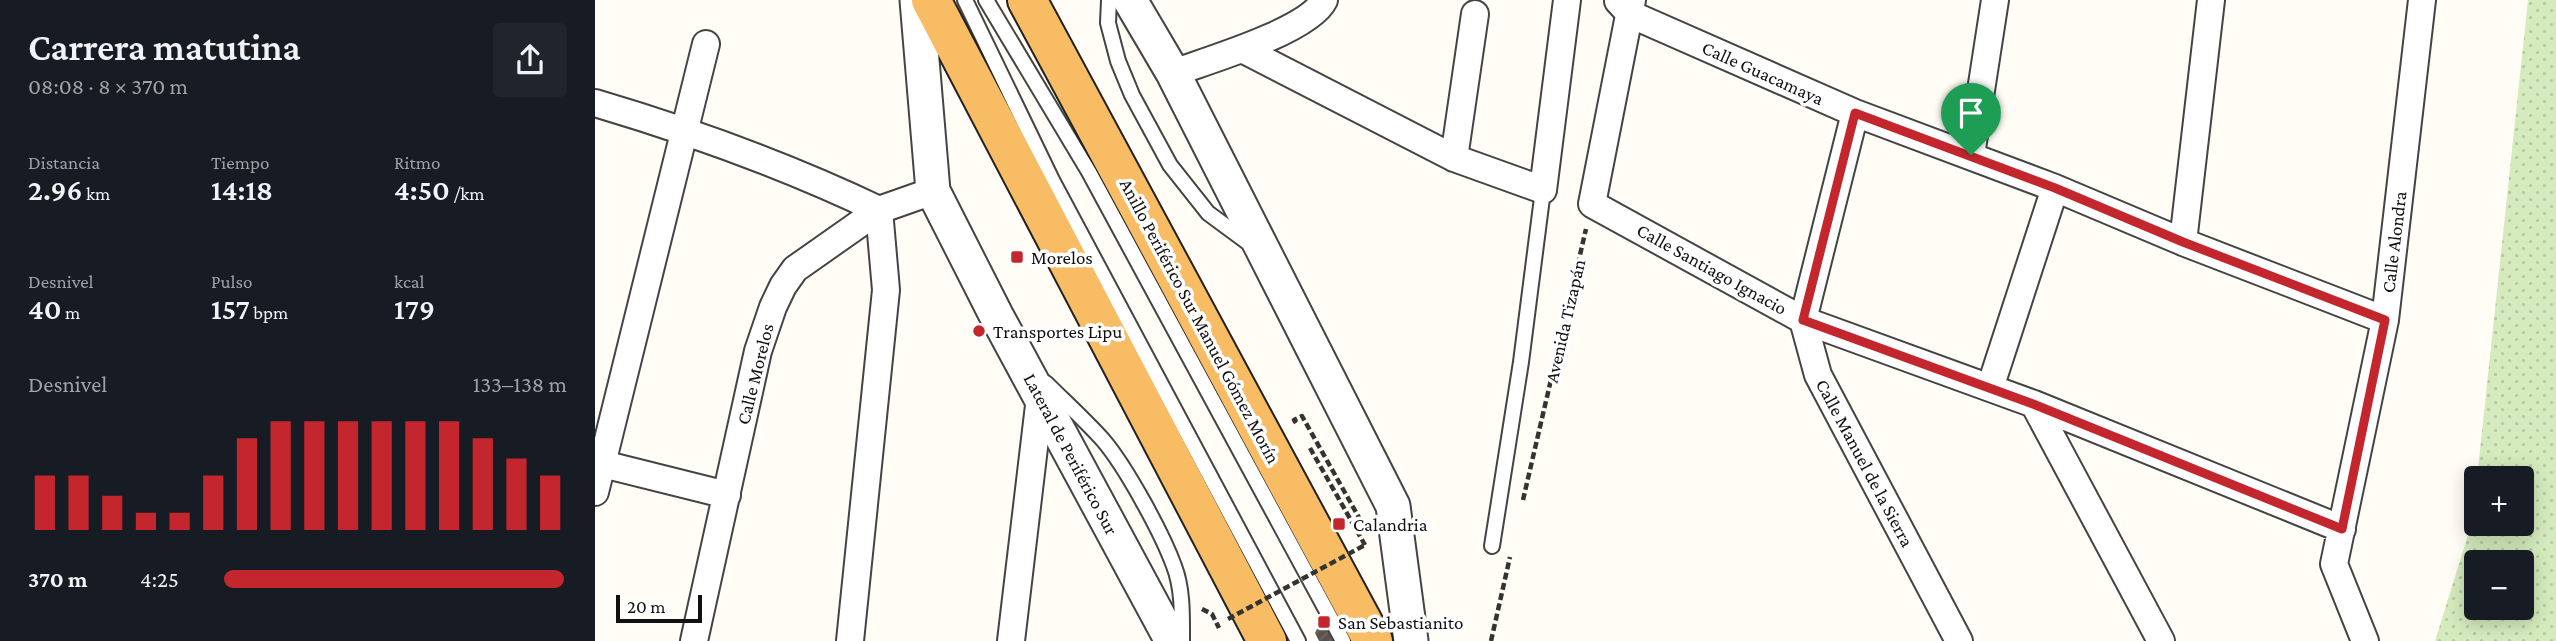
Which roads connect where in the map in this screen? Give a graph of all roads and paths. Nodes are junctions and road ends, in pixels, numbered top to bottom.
1 (917, 0) edge
2 (931, 0) edge
3 (965, 0) edge
4 (986, 0) edge
5 (1027, 0) edge
6 (1109, 0) edge
7 (1130, 0) edge
8 (1324, 0) edge
9 (1567, 0) edge
10 (1995, 0) edge
11 (2211, 0) edge
12 (2422, 0) edge
13 (1626, 4) edge
14 (1475, 14) dead end
15 (706, 44) dead end
16 (1242, 49) junction
17 (1173, 73) junction
18 (595, 103) edge
19 (1855, 113) junction
20 (684, 130) junction
21 (1971, 155) junction
22 (1454, 159) junction
23 (2055, 188) junction
24 (1543, 190) junction
25 (933, 191) junction
26 (1592, 204) junction
27 (879, 210) junction
28 (2183, 242) junction
29 (1265, 255) junction
30 (1803, 320) junction
31 (2385, 320) junction
32 (1016, 352) junction
33 (1990, 388) junction
34 (1040, 397) junction
35 (2033, 404) junction
36 (1300, 431) dead end
37 (1307, 443) dead end
38 (599, 463) edge
39 (595, 492) edge
40 (727, 495) junction
41 (1393, 506) junction
42 (1521, 509) dead end
43 (2342, 529) junction
44 (1492, 546) dead end
45 (1512, 548) dead end
46 (1181, 598) junction
47 (1228, 620) dead end
48 (1222, 632) dead end
49 (694, 641) edge
50 (850, 641) edge
51 (1011, 641) edge
52 (1172, 641) edge
53 (1182, 641) edge
54 (1267, 641) edge
55 (1298, 641) edge
56 (1343, 641) edge
57 (1373, 641) edge
58 (1411, 641) edge
59 (1490, 641) edge
60 (1959, 641) edge
61 (2161, 641) edge
62 (2365, 641) edge

1 - 25 street
2 - 54 highway
3 - 55 lane
4 - 56 lane
5 - 57 highway, Anillo Periférico Sur Manuel Gómez Morín
6 - 29 lane
7 - 17 street
8 - 16 street
9 - 24 street
10 - 21 street
11 - 28 street
12 - 31 street, Calle Alondra
13 - 19 street, Calle Guacamaya
13 - 26 street
14 - 22 street
15 - 20 street
16 - 17 street
16 - 22 street
17 - 29 street
18 - 20 street
19 - 21 street, Calle Guacamaya
19 - 30 street, Calle Manuel de la Sierra
20 - 27 street
20 - 38 street
21 - 23 street, Calle Guacamaya
22 - 24 street
23 - 28 street, Calle Guacamaya
23 - 33 street
24 - 44 lane
25 - 27 street, Calle Morelos
25 - 32 street, Lateral de Periférico Sur
26 - 30 street, Calle Santiago Ignacio
26 - 42 path, Avenida Tizapán
27 - 40 street, Calle Morelos
27 - 50 street
28 - 31 street, Calle Guacamaya
29 - 41 street
30 - 33 street, Calle Santiago Ignacio
30 - 60 street, Calle Manuel de la Sierra
31 - 43 street, Calle Alondra
32 - 34 street, Lateral de Periférico Sur
32 - 46 lane
33 - 35 street, Calle Santiago Ignacio
34 - 51 street
34 - 52 street, Lateral de Periférico Sur
35 - 43 street, Calle Santiago Ignacio
35 - 61 street
36 - 41 path
37 - 47 path, bridge
38 - 39 street
38 - 40 street
40 - 49 street, Calle Morelos
41 - 58 street
43 - 62 street, Calle Alondra
45 - 59 path
46 - 48 path
46 - 53 lane

